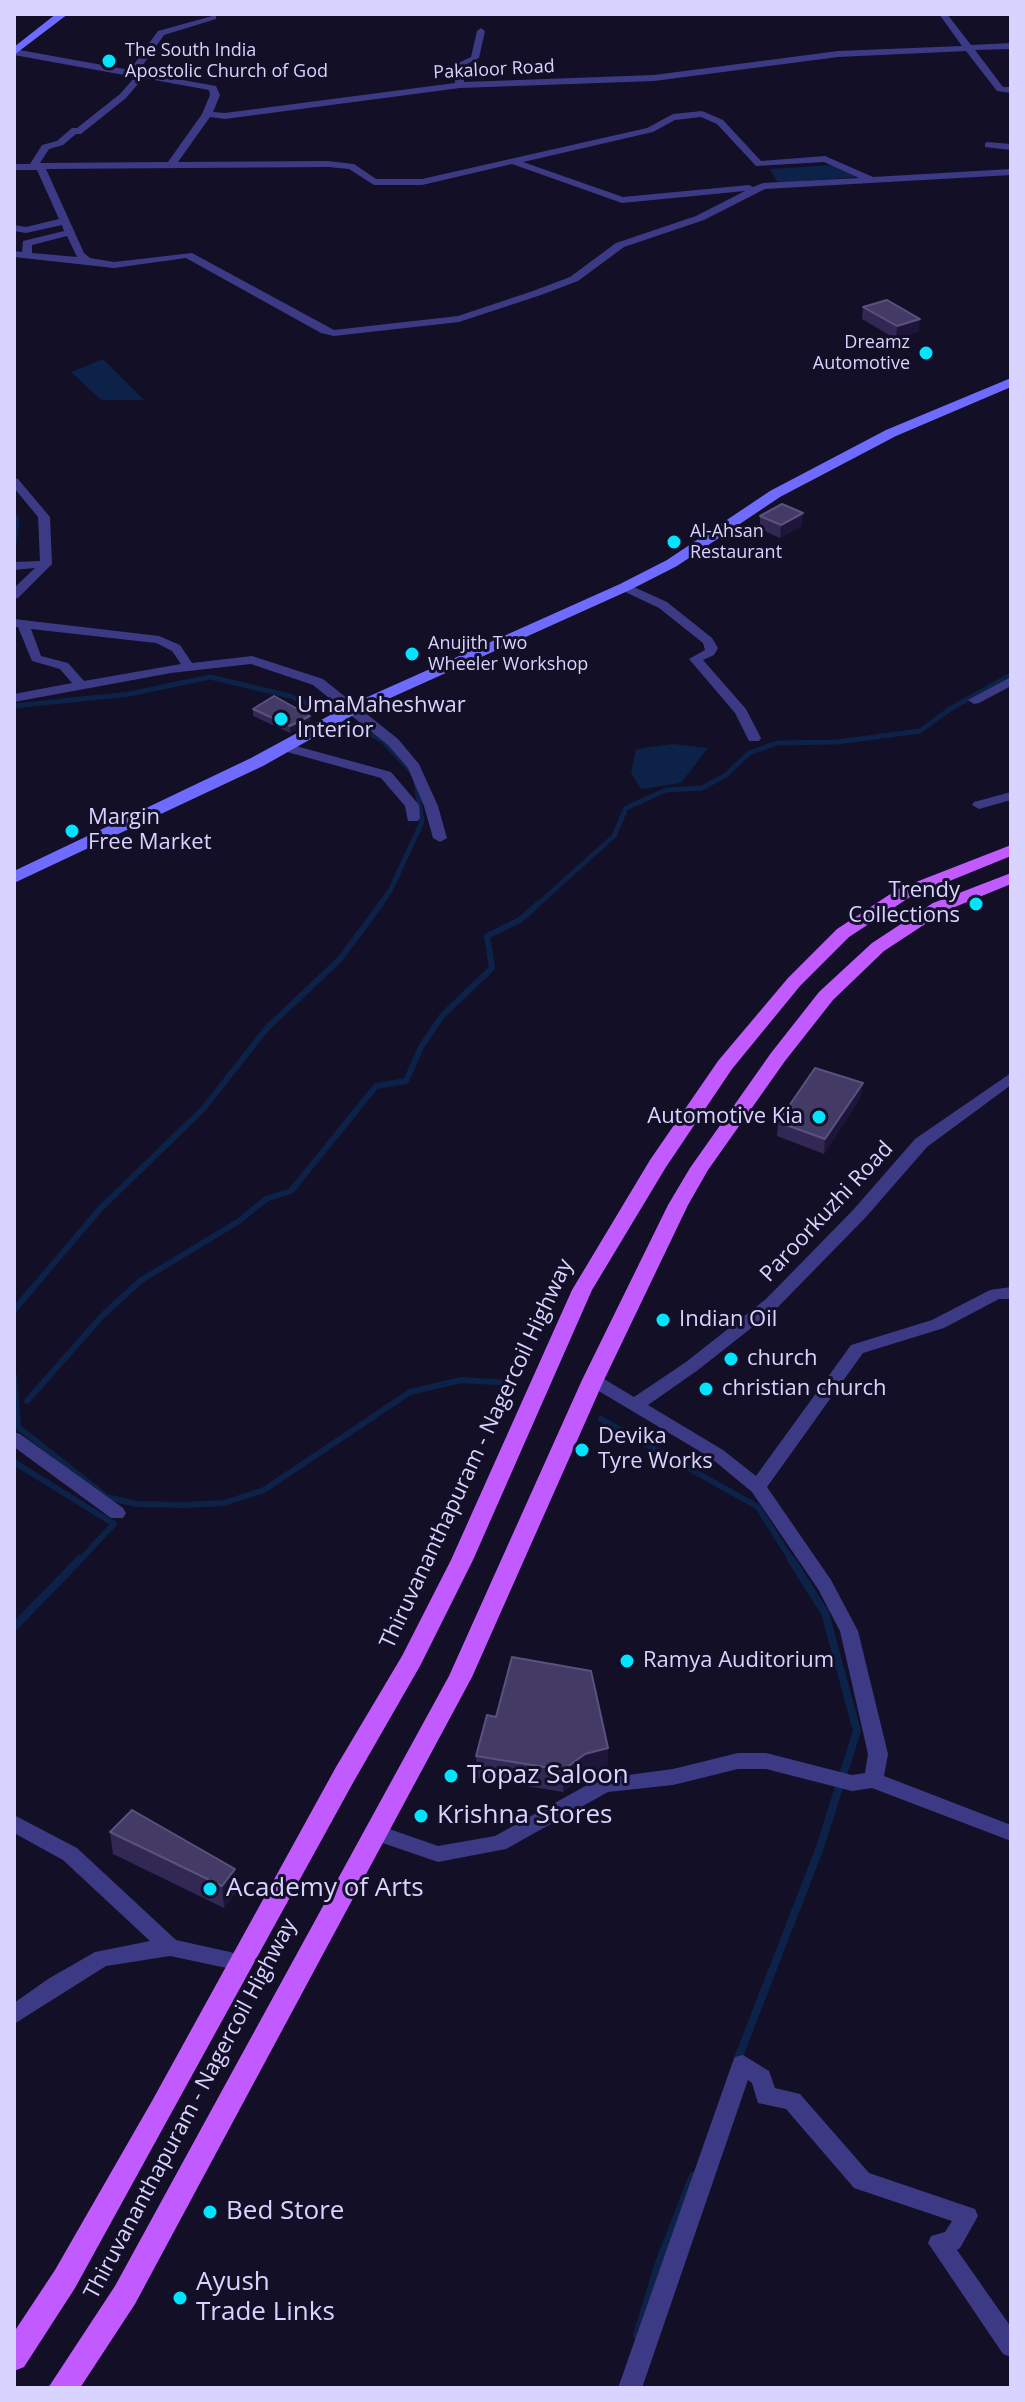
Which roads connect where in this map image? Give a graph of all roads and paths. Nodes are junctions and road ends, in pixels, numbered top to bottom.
1 (63, 14) edge
2 (943, 14) edge
3 (213, 17) dead end
4 (481, 31) dead end
5 (1011, 46) edge
6 (970, 48) junction
7 (14, 52) edge
8 (137, 74) junction
9 (460, 85) junction
10 (334, 89) dead end
11 (1011, 90) edge
12 (343, 99) junction
13 (207, 114) junction
14 (988, 145) dead end
15 (1011, 147) edge
16 (512, 161) junction
17 (171, 165) junction
18 (34, 166) junction
19 (14, 167) edge
20 (1011, 172) edge
21 (870, 179) junction
22 (763, 186) junction
23 (65, 221) junction
24 (14, 228) edge
25 (71, 232) junction
26 (27, 253) junction
27 (14, 254) edge
28 (87, 261) junction
29 (1011, 382) edge
30 (14, 481) edge
31 (46, 564) junction
32 (18, 565) edge
33 (625, 587) junction
34 (14, 595) edge
35 (18, 624) edge
36 (189, 667) junction
37 (1011, 681) edge
38 (79, 684) junction
39 (14, 698) edge
40 (974, 700) dead end
41 (351, 710) junction
42 (754, 738) dead end
43 (285, 747) junction
44 (1011, 796) edge
45 (979, 805) dead end
46 (413, 818) dead end
47 (440, 838) dead end
48 (1011, 850) edge
49 (14, 878) edge
50 (1011, 878) edge
51 (1011, 1078) edge
52 (1011, 1293) edge
53 (593, 1380) junction
54 (636, 1404) junction
55 (14, 1438) edge
56 (758, 1487) junction
57 (117, 1513) dead end
58 (873, 1780) junction
59 (14, 1823) edge
60 (375, 1832) junction
61 (1011, 1833) edge
62 (170, 1947) junction
63 (241, 1962) junction
64 (14, 2015) edge
65 (1011, 2346) edge
66 (14, 2357) edge
67 (63, 2388) edge
68 (630, 2388) edge

1 - 7 main road
2 - 6 street
3 - 8 street
4 - 9 street
5 - 6 street, Pakaloor Road
6 - 9 street, Pakaloor Road
6 - 11 street
7 - 8 street
8 - 13 street
8 - 18 street
9 - 12 street, Pakaloor Road
10 - 12 street
12 - 13 street, Pakaloor Road
13 - 17 street
14 - 15 street
16 - 17 street
16 - 21 street
16 - 22 street
17 - 18 street
18 - 19 street
18 - 23 street
20 - 21 street
21 - 22 street
22 - 28 street
23 - 24 street
23 - 25 street
25 - 26 street
25 - 28 street
26 - 27 street
26 - 28 street
29 - 33 main road
30 - 31 street
31 - 32 street
31 - 34 street
33 - 41 main road
33 - 42 street
35 - 36 street
35 - 38 street
36 - 38 street
36 - 41 street
37 - 40 street
38 - 39 street
41 - 43 main road
41 - 47 street
43 - 46 street
43 - 49 main road
44 - 45 street
48 - 63 main road, Thiruvananthapuram - Nagercoil Highway
50 - 53 main road, Thiruvananthapuram - Nagercoil Highway
51 - 54 street, Paroorkuzhi Road
52 - 56 street
53 - 54 street
53 - 60 main road, Thiruvananthapuram - Nagercoil Highway
54 - 56 street
55 - 57 street
56 - 58 street
58 - 60 street
58 - 61 street
59 - 62 street
60 - 67 main road, Thiruvananthapuram - Nagercoil Highway
62 - 63 street
62 - 64 street
63 - 66 main road, Thiruvananthapuram - Nagercoil Highway
65 - 68 street

